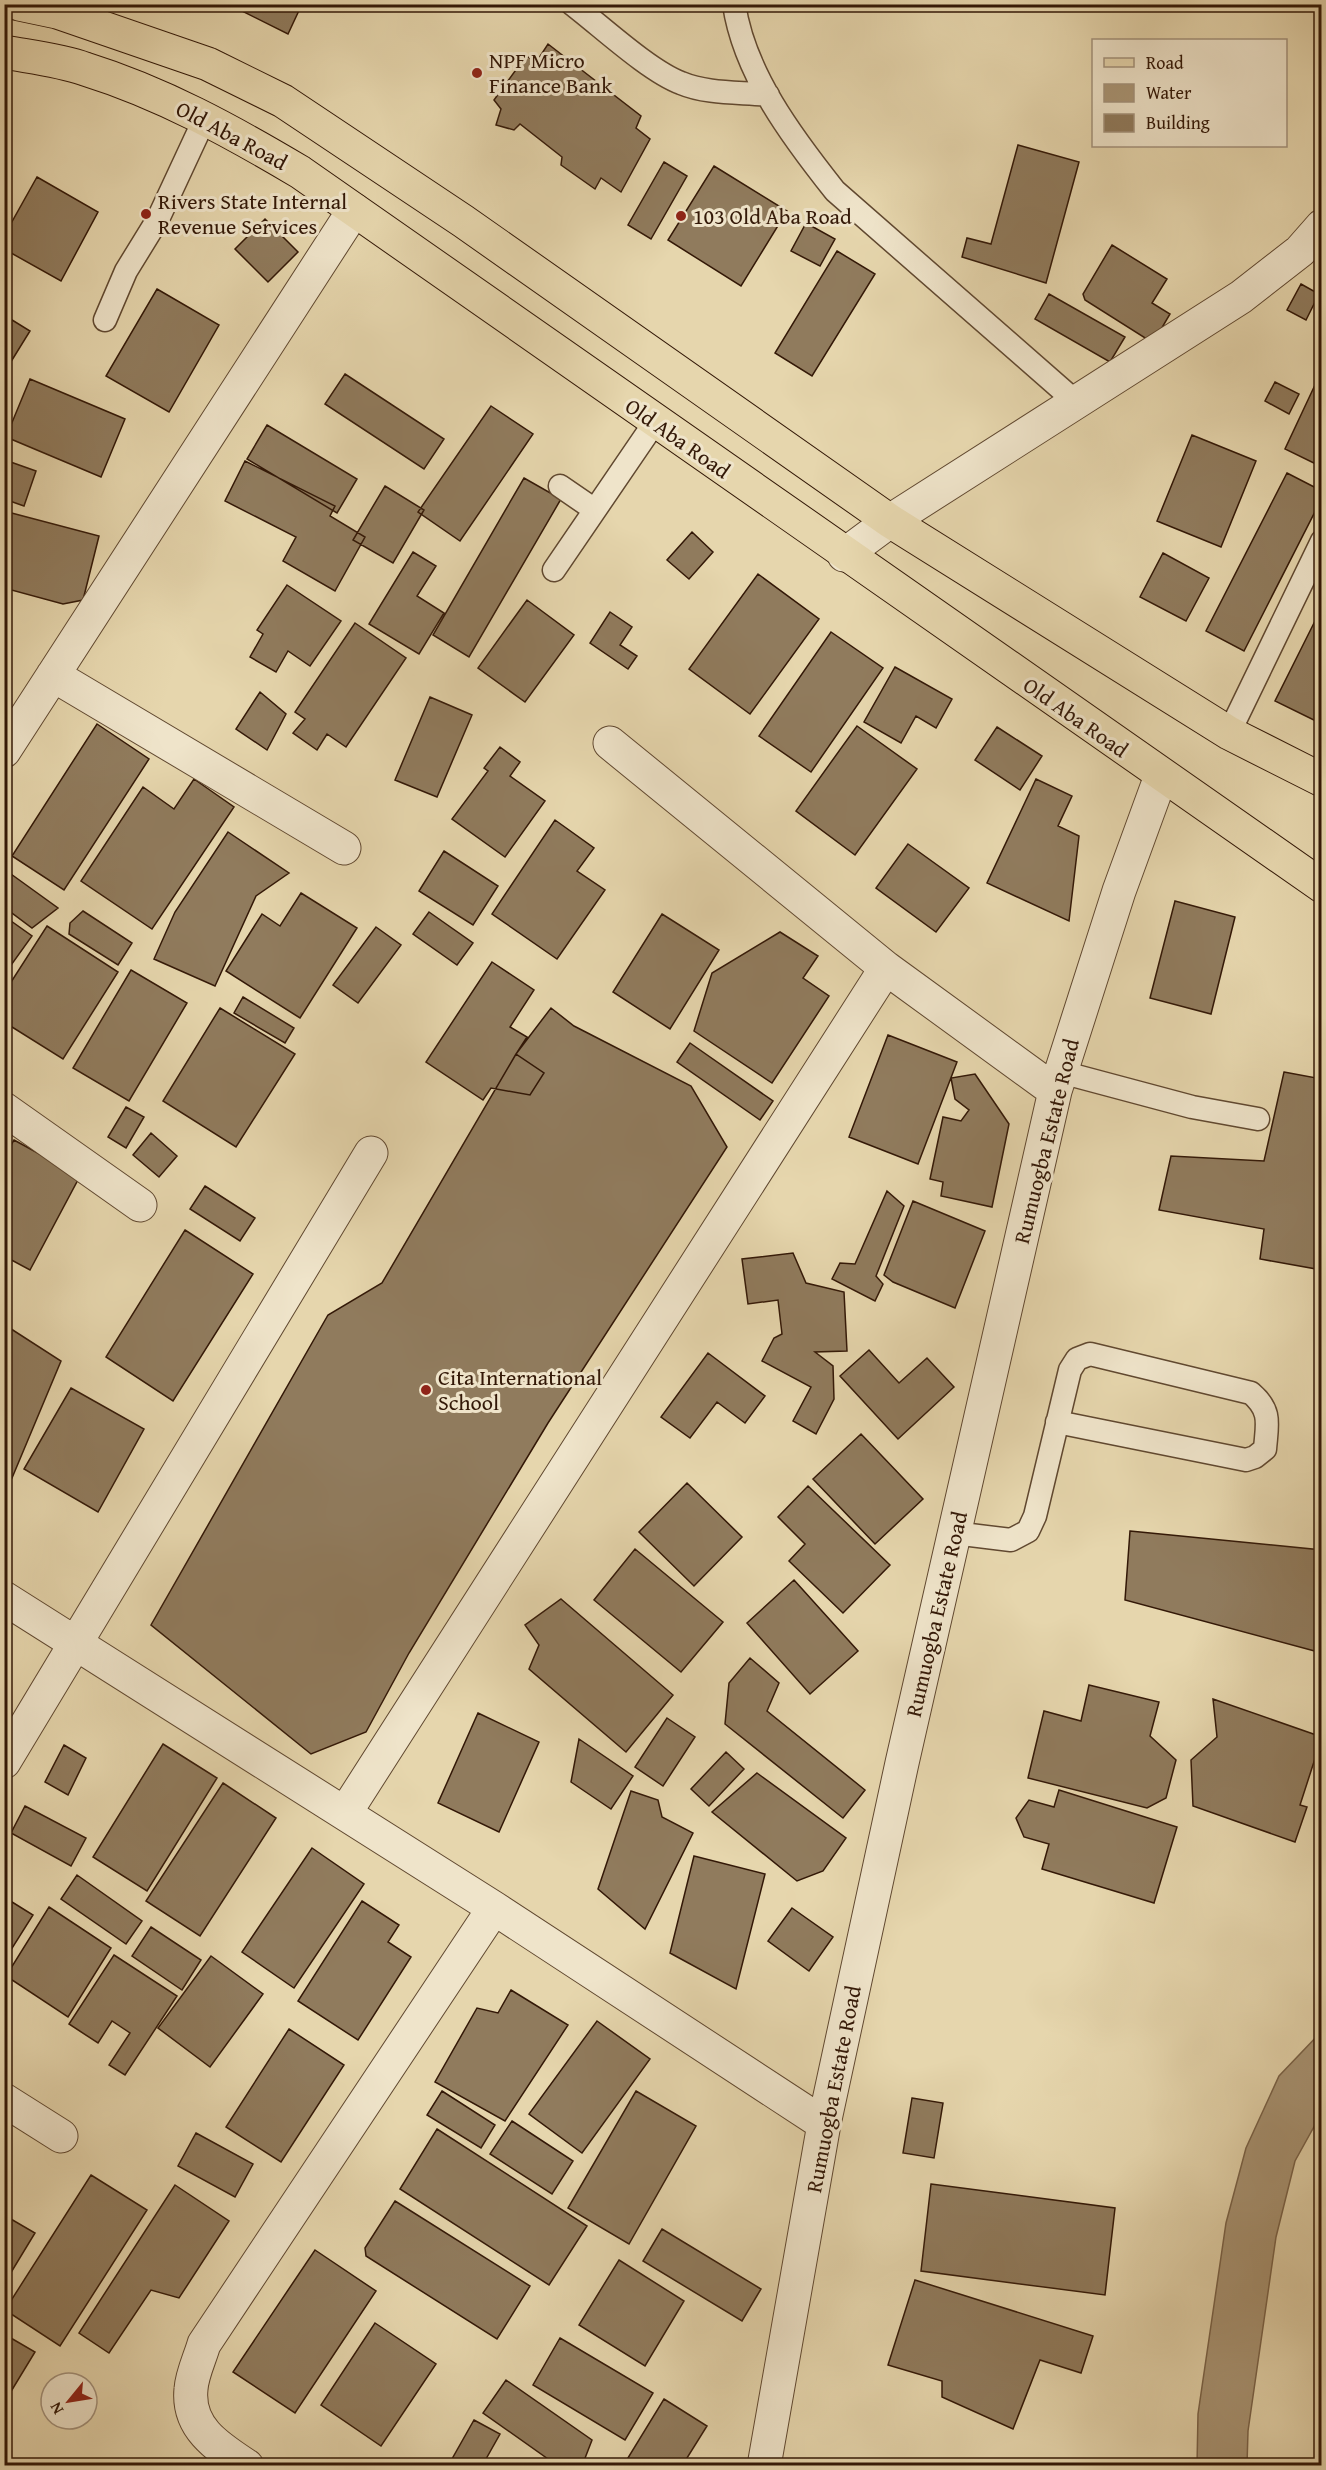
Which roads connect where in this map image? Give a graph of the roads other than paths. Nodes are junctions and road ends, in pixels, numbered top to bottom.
1 (19, 4) edge
2 (572, 4) edge
3 (734, 4) edge
4 (4, 51) edge
5 (768, 94) junction
6 (205, 118) junction
7 (354, 210) junction
8 (1322, 226) edge
9 (105, 320) dead end
10 (1076, 402) junction
11 (655, 422) junction
12 (560, 486) dead end
13 (595, 510) junction
14 (890, 521) junction
15 (1322, 541) edge
16 (844, 555) junction
17 (554, 570) dead end
18 (52, 675) junction
19 (1229, 733) junction
20 (610, 743) dead end
21 (4, 751) edge
22 (1161, 776) junction
23 (1322, 780) edge
24 (344, 848) dead end
25 (1322, 886) edge
26 (886, 968) junction
27 (1058, 1082) junction
28 (4, 1109) edge
29 (1258, 1119) dead end
30 (371, 1153) dead end
31 (140, 1205) dead end
32 (1057, 1422) junction
33 (954, 1533) junction
34 (4, 1598) edge
35 (77, 1644) junction
36 (4, 1762) edge
37 (345, 1814) junction
38 (494, 1908) junction
39 (4, 2100) edge
40 (824, 2124) junction
41 (60, 2136) dead end
42 (247, 2466) edge
43 (764, 2466) edge

1 - 14 main road
2 - 5 lane
3 - 5 lane
4 - 6 main road, Old Aba Road
5 - 10 lane
6 - 7 main road, Old Aba Road
6 - 9 lane
7 - 11 main road, Old Aba Road
7 - 18 street
8 - 10 street
10 - 14 street
11 - 13 lane
11 - 16 main road, Old Aba Road
12 - 13 lane
13 - 17 lane
14 - 16 street
14 - 19 main road
15 - 19 lane
16 - 22 main road, Old Aba Road
18 - 21 street
18 - 24 street
19 - 23 main road
20 - 26 street
22 - 25 main road, Old Aba Road
22 - 27 street, Rumuogba Estate Road
26 - 27 street
26 - 37 street
27 - 29 lane
27 - 33 street, Rumuogba Estate Road
28 - 31 street
30 - 35 street
32 - 32 lane
32 - 33 lane
33 - 40 street, Rumuogba Estate Road
34 - 35 street
35 - 36 street
35 - 37 street
37 - 38 street
38 - 40 street
38 - 42 street
39 - 41 street
40 - 43 street, Rumuogba Estate Road

